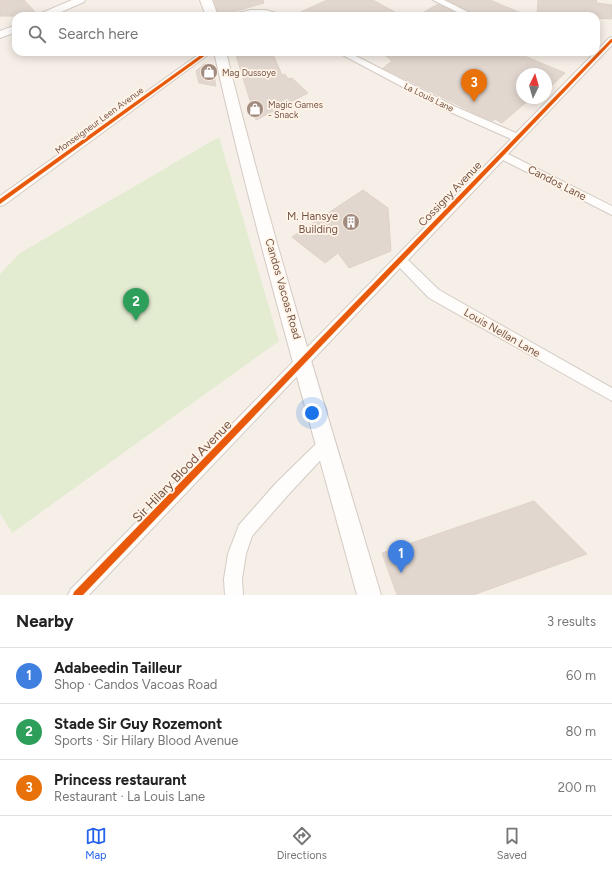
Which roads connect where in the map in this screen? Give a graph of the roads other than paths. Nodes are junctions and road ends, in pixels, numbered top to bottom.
1 (80, 0) edge
2 (206, 0) edge
3 (437, 0) edge
4 (52, 12) edge
5 (210, 12) edge
6 (248, 12) edge
7 (265, 12) edge
8 (463, 12) edge
9 (12, 30) edge
10 (0, 35) edge
11 (611, 43) edge
12 (600, 54) edge
13 (202, 56) edge
14 (221, 56) edge
15 (349, 56) edge
16 (598, 56) edge
17 (518, 138) junction
18 (501, 155) junction
19 (0, 202) edge
20 (612, 211) edge
21 (401, 260) junction
22 (303, 362) junction
23 (612, 395) edge
24 (325, 445) junction
25 (78, 595) edge
26 (234, 595) edge
27 (369, 595) edge

1 - 4 street
2 - 5 main road
3 - 8 street
6 - 7 street
9 - 10 street
11 - 12 street, Cossigny Avenue
13 - 19 street, Monseigneur Leen Avenue
14 - 22 main road, Candos Vacoas Road
15 - 17 street, La Louis Lane
16 - 17 street, Cossigny Avenue
17 - 18 street, Cossigny Avenue
18 - 20 street, Candos Lane
18 - 21 street, Cossigny Avenue
21 - 22 street, Cossigny Avenue
21 - 23 street, Louis Nellan Lane
22 - 24 main road, Candos Vacoas Road
22 - 25 street, Sir Hilary Blood Avenue
24 - 26 street
24 - 27 main road, Candos Vacoas Road

